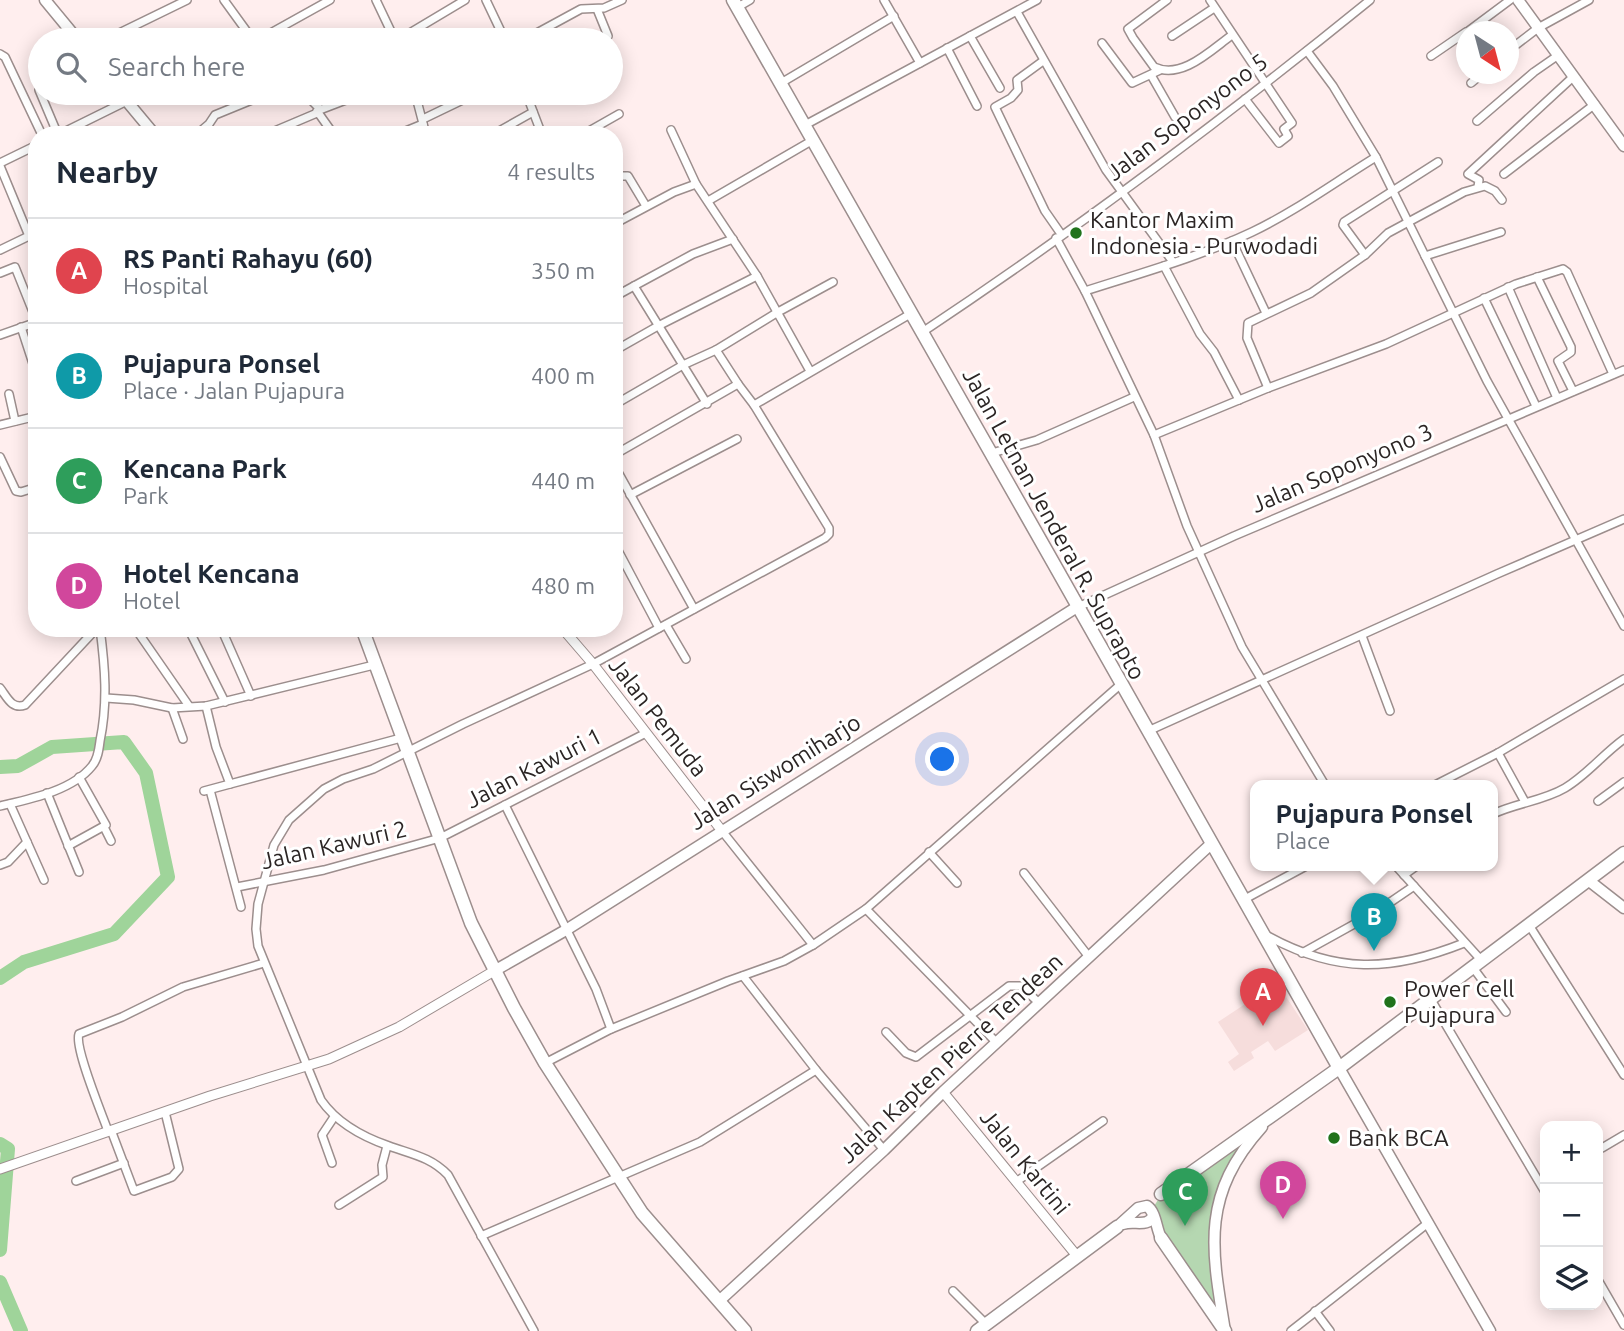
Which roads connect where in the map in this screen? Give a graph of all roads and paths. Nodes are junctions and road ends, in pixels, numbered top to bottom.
1 (46, 0) edge
2 (187, 0) edge
3 (224, 0) edge
4 (330, 0) edge
5 (376, 0) edge
6 (465, 0) edge
7 (486, 0) edge
8 (622, 0) edge
9 (750, 0) edge
10 (884, 0) edge
11 (1037, 0) edge
12 (1167, 0) edge
13 (1210, 0) edge
14 (1370, 0) edge
15 (1510, 0) edge
16 (1518, 0) edge
17 (1588, 0) edge
18 (1023, 3) edge
19 (736, 4) edge
20 (1214, 8) junction
21 (597, 9) junction
22 (1017, 12) junction
23 (894, 16) junction
24 (1482, 21) edge
25 (68, 28) edge
26 (130, 28) edge
27 (246, 28) edge
28 (278, 28) edge
29 (390, 28) edge
30 (413, 28) edge
31 (499, 28) edge
32 (546, 28) edge
33 (605, 28) edge
34 (1538, 28) junction
35 (1232, 35) junction
36 (970, 36) junction
37 (1172, 36) dead end
38 (1456, 40) edge
39 (1102, 43) dead end
40 (1519, 43) edge
41 (947, 48) junction
42 (1307, 51) junction
43 (0, 54) edge
44 (1557, 56) junction
45 (1431, 57) dead end
46 (1043, 61) junction
47 (920, 63) junction
48 (1160, 70) junction
49 (1151, 75) junction
50 (1573, 77) junction
51 (781, 83) junction
52 (1265, 84) junction
53 (1000, 88) dead end
54 (1245, 99) junction
55 (28, 102) edge
56 (1595, 104) junction
57 (29, 105) edge
58 (45, 105) edge
59 (109, 105) edge
60 (130, 105) edge
61 (239, 105) edge
62 (314, 105) edge
63 (334, 105) edge
64 (418, 105) edge
65 (455, 105) edge
66 (530, 105) edge
67 (977, 106) dead end
68 (319, 111) junction
69 (533, 112) junction
70 (620, 114) dead end
71 (1175, 117) dead end
72 (1477, 121) dead end
73 (423, 122) junction
74 (805, 125) junction
75 (38, 126) edge
76 (54, 126) edge
77 (73, 126) edge
78 (147, 126) edge
79 (207, 126) edge
80 (285, 126) edge
81 (328, 126) edge
82 (415, 126) edge
83 (424, 126) edge
84 (508, 126) edge
85 (538, 126) edge
86 (598, 126) edge
87 (671, 130) dead end
88 (813, 140) junction
89 (1624, 146) edge
90 (28, 150) edge
91 (1376, 157) junction
92 (1438, 162) dead end
93 (0, 165) edge
94 (1504, 174) dead end
95 (623, 176) edge
96 (696, 184) junction
97 (1478, 187) junction
98 (1394, 190) junction
99 (1121, 192) junction
100 (1502, 200) dead end
101 (708, 201) junction
102 (646, 206) junction
103 (623, 219) edge
104 (1408, 221) junction
105 (1501, 232) dead end
106 (28, 234) edge
107 (28, 236) edge
108 (1058, 236) junction
109 (733, 239) junction
110 (1233, 241) junction
111 (0, 250) edge
112 (1365, 255) junction
113 (1425, 257) junction
114 (1173, 262) junction
115 (1164, 266) junction
116 (0, 273) edge
117 (757, 276) junction
118 (1537, 277) junction
119 (833, 282) dead end
120 (634, 286) junction
121 (1508, 287) junction
122 (1085, 291) junction
123 (623, 292) edge
124 (1484, 298) junction
125 (28, 300) edge
126 (778, 312) junction
127 (912, 313) junction
128 (1266, 313) junction
129 (1452, 314) junction
130 (28, 325) edge
131 (658, 326) junction
132 (21, 327) junction
133 (921, 333) junction
134 (0, 335) edge
135 (623, 346) edge
136 (28, 348) edge
137 (716, 350) junction
138 (683, 365) junction
139 (1624, 370) edge
140 (810, 371) junction
141 (1613, 374) junction
142 (738, 384) junction
143 (1268, 388) junction
144 (1573, 391) junction
145 (9, 394) dead end
146 (1134, 397) junction
147 (1557, 398) junction
148 (623, 400) edge
149 (1239, 400) junction
150 (707, 404) junction
151 (754, 405) junction
152 (1536, 406) junction
153 (1508, 417) junction
154 (28, 418) edge
155 (15, 421) junction
156 (0, 425) edge
157 (1154, 435) junction
158 (737, 439) dead end
159 (623, 450) edge
160 (992, 453) junction
161 (0, 457) edge
162 (623, 482) edge
163 (28, 489) edge
164 (630, 495) junction
165 (1624, 519) edge
166 (1575, 541) junction
167 (1198, 552) junction
168 (623, 558) edge
169 (1077, 607) junction
170 (694, 609) junction
171 (662, 626) junction
172 (1624, 626) edge
173 (1362, 636) junction
174 (89, 637) edge
175 (100, 637) edge
176 (141, 637) edge
177 (192, 637) edge
178 (225, 637) edge
179 (365, 637) edge
180 (570, 637) edge
181 (686, 659) dead end
182 (593, 664) junction
183 (374, 665) junction
184 (1261, 679) junction
185 (1624, 679) edge
186 (1121, 684) junction
187 (0, 688) edge
188 (251, 696) junction
189 (106, 698) junction
190 (225, 702) junction
191 (189, 706) junction
192 (206, 706) junction
193 (172, 708) junction
194 (1390, 711) dead end
195 (1148, 731) junction
196 (646, 733) junction
197 (401, 738) junction
198 (183, 739) dead end
199 (1624, 739) edge
200 (407, 752) junction
201 (1498, 753) junction
202 (79, 777) junction
203 (1322, 780) edge
204 (1445, 780) edge
205 (1624, 782) edge
206 (230, 784) junction
207 (47, 793) junction
208 (1598, 801) dead end
209 (1525, 802) junction
210 (10, 804) junction
211 (505, 805) junction
212 (0, 806) edge
213 (1498, 812) edge
214 (104, 827) junction
215 (722, 831) junction
216 (439, 838) junction
217 (111, 841) dead end
218 (27, 842) junction
219 (1211, 844) junction
220 (68, 846) junction
221 (929, 852) junction
222 (1624, 853) edge
223 (0, 866) edge
224 (1297, 871) edge
225 (1400, 871) edge
226 (1410, 871) edge
227 (79, 872) dead end
228 (1024, 873) dead end
229 (1404, 875) junction
230 (44, 880) dead end
231 (1588, 880) junction
232 (265, 882) junction
233 (957, 883) dead end
234 (1413, 886) junction
235 (236, 887) junction
236 (1242, 900) junction
237 (241, 907) dead end
238 (1624, 908) edge
239 (866, 909) junction
240 (1529, 925) junction
241 (566, 930) junction
242 (1262, 933) junction
243 (1464, 943) junction
244 (813, 945) junction
245 (1302, 953) junction
246 (1089, 957) junction
247 (264, 962) junction
248 (1478, 965) junction
249 (494, 971) junction
250 (743, 976) junction
251 (1430, 999) junction
252 (1039, 1003) junction
253 (1506, 1012) dead end
254 (970, 1016) junction
255 (611, 1029) junction
256 (887, 1032) dead end
257 (996, 1042) junction
258 (545, 1063) junction
259 (307, 1065) junction
260 (1339, 1068) junction
261 (816, 1070) junction
262 (1624, 1075) edge
263 (943, 1092) junction
264 (165, 1112) junction
265 (1273, 1114) junction
266 (334, 1116) junction
267 (1103, 1121) dead end
268 (110, 1130) junction
269 (1624, 1135) edge
270 (387, 1146) junction
271 (1603, 1147) edge
272 (884, 1150) junction
273 (124, 1163) junction
274 (332, 1163) dead end
275 (5, 1167) edge
276 (618, 1178) junction
277 (76, 1181) dead end
278 (1016, 1182) junction
279 (1540, 1184) edge
280 (1161, 1194) junction
281 (339, 1205) dead end
282 (1140, 1207) junction
283 (1153, 1214) junction
284 (1141, 1223) junction
285 (1428, 1223) junction
286 (1117, 1227) junction
287 (481, 1236) junction
288 (1161, 1238) junction
289 (1077, 1256) junction
290 (1603, 1289) edge
291 (954, 1291) dead end
292 (719, 1301) junction
293 (1315, 1311) junction
294 (1624, 1325) edge
295 (981, 1328) edge
296 (534, 1331) edge
297 (745, 1331) edge
298 (1225, 1331) edge
299 (1291, 1331) edge
300 (1330, 1331) edge
301 (1490, 1331) edge

1 - 25 main road
2 - 26 street
3 - 27 street
4 - 28 street
5 - 29 street
6 - 30 street
7 - 31 street
8 - 21 street
9 - 19 street
10 - 23 street
11 - 18 street
12 - 48 street
13 - 20 street
14 - 42 street, Jalan Soponyono 5
15 - 24 street
16 - 34 main road
17 - 34 street
18 - 22 street
19 - 51 main road, Jalan Letnan Jenderal R. Suprapto
20 - 35 street
20 - 37 street
21 - 32 street
21 - 33 street
22 - 36 street
22 - 46 street
23 - 47 street
23 - 51 street
34 - 40 street
34 - 44 main road
35 - 48 street
35 - 52 street
36 - 41 street
36 - 53 street
38 - 45 street
39 - 49 street
41 - 47 street
41 - 67 street
42 - 52 street, Jalan Soponyono 5
42 - 91 street
43 - 55 street
44 - 50 main road
44 - 72 street
46 - 99 street
46 - 108 street
47 - 74 street
48 - 49 street
49 - 71 street
50 - 56 main road
50 - 97 street
51 - 74 main road, Jalan Letnan Jenderal R. Suprapto
52 - 54 street, Jalan Soponyono 5
52 - 54 street
54 - 99 street, Jalan Soponyono 5
56 - 89 main road
56 - 94 street
57 - 75 street
58 - 76 street
59 - 77 street
60 - 78 main road
61 - 79 street
62 - 68 street
63 - 68 street
64 - 73 street
65 - 73 street
66 - 69 street
68 - 80 street
68 - 81 street
69 - 84 street
69 - 85 street
70 - 86 street
73 - 82 street
73 - 83 street
74 - 88 main road, Jalan Letnan Jenderal R. Suprapto
87 - 96 street
88 - 101 street
88 - 127 main road, Jalan Letnan Jenderal R. Suprapto
90 - 93 street
91 - 98 street
91 - 110 street
92 - 98 street
93 - 106 street
95 - 102 street
96 - 101 street
96 - 102 street
97 - 100 street
97 - 104 street
98 - 104 street
98 - 112 street
99 - 108 street, Jalan Soponyono 5
99 - 114 street
101 - 109 street
102 - 103 street
104 - 112 street
104 - 113 street
105 - 113 street
107 - 111 street
108 - 122 street
108 - 133 street, Jalan Soponyono 5
109 - 117 street
109 - 120 street
110 - 114 street
110 - 128 street
112 - 128 street
113 - 129 street
114 - 115 street
115 - 122 street
115 - 149 street
116 - 125 street
117 - 126 street
117 - 131 street
118 - 121 street
118 - 141 street
118 - 144 street
119 - 126 street
120 - 123 street
120 - 131 street
121 - 124 street
121 - 147 street
122 - 146 street
124 - 129 street
124 - 152 street
126 - 137 street
126 - 140 street
127 - 133 main road, Jalan Letnan Jenderal R. Suprapto
127 - 140 street
128 - 143 street
129 - 143 street
129 - 153 street
130 - 132 street
131 - 135 street
131 - 138 street
132 - 134 street
132 - 136 street
133 - 160 main road, Jalan Letnan Jenderal R. Suprapto
137 - 138 street
137 - 142 street
138 - 148 street
138 - 150 street
139 - 141 street, Jalan Soponyono 3
140 - 151 street
141 - 144 street, Jalan Soponyono 3
142 - 150 street
142 - 151 street
143 - 149 street
144 - 147 street, Jalan Soponyono 3
145 - 155 street
146 - 157 street
146 - 160 street
147 - 152 street, Jalan Soponyono 3
149 - 157 street
150 - 159 street
151 - 170 street
152 - 153 street, Jalan Soponyono 3
153 - 166 street
153 - 167 street, Jalan Soponyono 3
154 - 155 street
155 - 156 street
157 - 167 street
158 - 164 street
160 - 169 main road, Jalan Letnan Jenderal R. Suprapto
161 - 163 street
162 - 164 street
164 - 170 street
165 - 166 street
166 - 172 street
166 - 173 street
167 - 169 street, Jalan Soponyono 3
167 - 184 street
168 - 171 street
169 - 186 main road, Jalan Letnan Jenderal R. Suprapto
169 - 215 main road, Jalan Siswomiharjo
170 - 171 street
171 - 181 street
171 - 182 street
173 - 184 street
173 - 194 street
174 - 187 street
175 - 189 street
176 - 191 street
177 - 190 street
178 - 188 street
179 - 183 main road
180 - 182 street, Jalan Pemuda
182 - 196 street, Jalan Pemuda
182 - 200 street
183 - 188 street
183 - 197 main road
184 - 195 street
184 - 203 street
185 - 201 street
186 - 195 main road, Jalan Letnan Jenderal R. Suprapto
186 - 221 street
188 - 190 street
189 - 193 street
189 - 202 street
190 - 192 street
191 - 192 street
191 - 193 street
192 - 206 street
193 - 198 street
195 - 219 main road, Jalan Letnan Jenderal R. Suprapto
196 - 211 street, Jalan Kawuri 1
196 - 215 street, Jalan Pemuda
197 - 200 main road
197 - 206 street
199 - 209 street
200 - 216 main road
200 - 232 street
201 - 204 street
201 - 209 street
202 - 207 street
202 - 214 street
205 - 208 street
206 - 235 street
207 - 210 street
207 - 220 street
209 - 213 street
210 - 212 street
210 - 218 street
211 - 216 street, Jalan Kawuri 1
211 - 241 street
214 - 217 street
214 - 220 street
215 - 241 main road, Jalan Siswomiharjo
215 - 244 street
216 - 232 street, Jalan Kawuri 2
216 - 249 main road
218 - 223 street
218 - 230 street
219 - 236 main road, Jalan Letnan Jenderal R. Suprapto
219 - 246 main road, Jalan Kapten Pierre Tendean
220 - 227 street
221 - 233 street
221 - 239 street
222 - 231 main road
224 - 236 street
225 - 229 street
226 - 229 street
228 - 246 street
229 - 234 street
231 - 238 main road
231 - 240 main road
232 - 235 street, Jalan Kawuri 2
232 - 247 street
234 - 243 street
234 - 245 street
235 - 237 street
236 - 242 main road, Jalan Letnan Jenderal R. Suprapto
239 - 244 street
239 - 254 street
240 - 248 main road
240 - 262 street
241 - 249 main road, Jalan Siswomiharjo
241 - 255 street
242 - 245 street
242 - 260 main road, Jalan Letnan Jenderal R. Suprapto
243 - 245 street
243 - 248 street
244 - 250 street
246 - 252 main road, Jalan Kapten Pierre Tendean
247 - 259 street
247 - 268 street
248 - 251 main road
248 - 253 street
249 - 258 main road
249 - 259 street
250 - 255 street
250 - 261 street
251 - 260 main road
251 - 279 street
252 - 254 street
252 - 257 main road, Jalan Kapten Pierre Tendean
254 - 256 street
254 - 257 street
255 - 258 street
257 - 263 main road, Jalan Kapten Pierre Tendean
258 - 276 main road
259 - 264 street
259 - 266 street
260 - 265 main road
260 - 285 main road
261 - 272 street
261 - 276 street
263 - 272 main road, Jalan Kapten Pierre Tendean
263 - 278 street, Jalan Kartini
264 - 268 street
264 - 273 street
265 - 280 main road
265 - 298 main road
266 - 270 street
266 - 274 street
267 - 278 street
268 - 273 street
268 - 275 street
269 - 271 street
270 - 281 street
270 - 287 street
272 - 292 main road, Jalan Kapten Pierre Tendean
273 - 277 street
276 - 287 street
276 - 292 main road
278 - 289 street, Jalan Kartini
280 - 282 main road
280 - 283 main road
282 - 283 main road
282 - 284 main road
282 - 286 main road
283 - 284 main road
283 - 288 main road
284 - 286 main road
284 - 288 main road
285 - 293 street
285 - 301 main road
286 - 289 main road
287 - 296 street
288 - 298 main road
289 - 295 main road
290 - 294 street
291 - 295 street
292 - 297 main road
293 - 299 street
293 - 300 street

